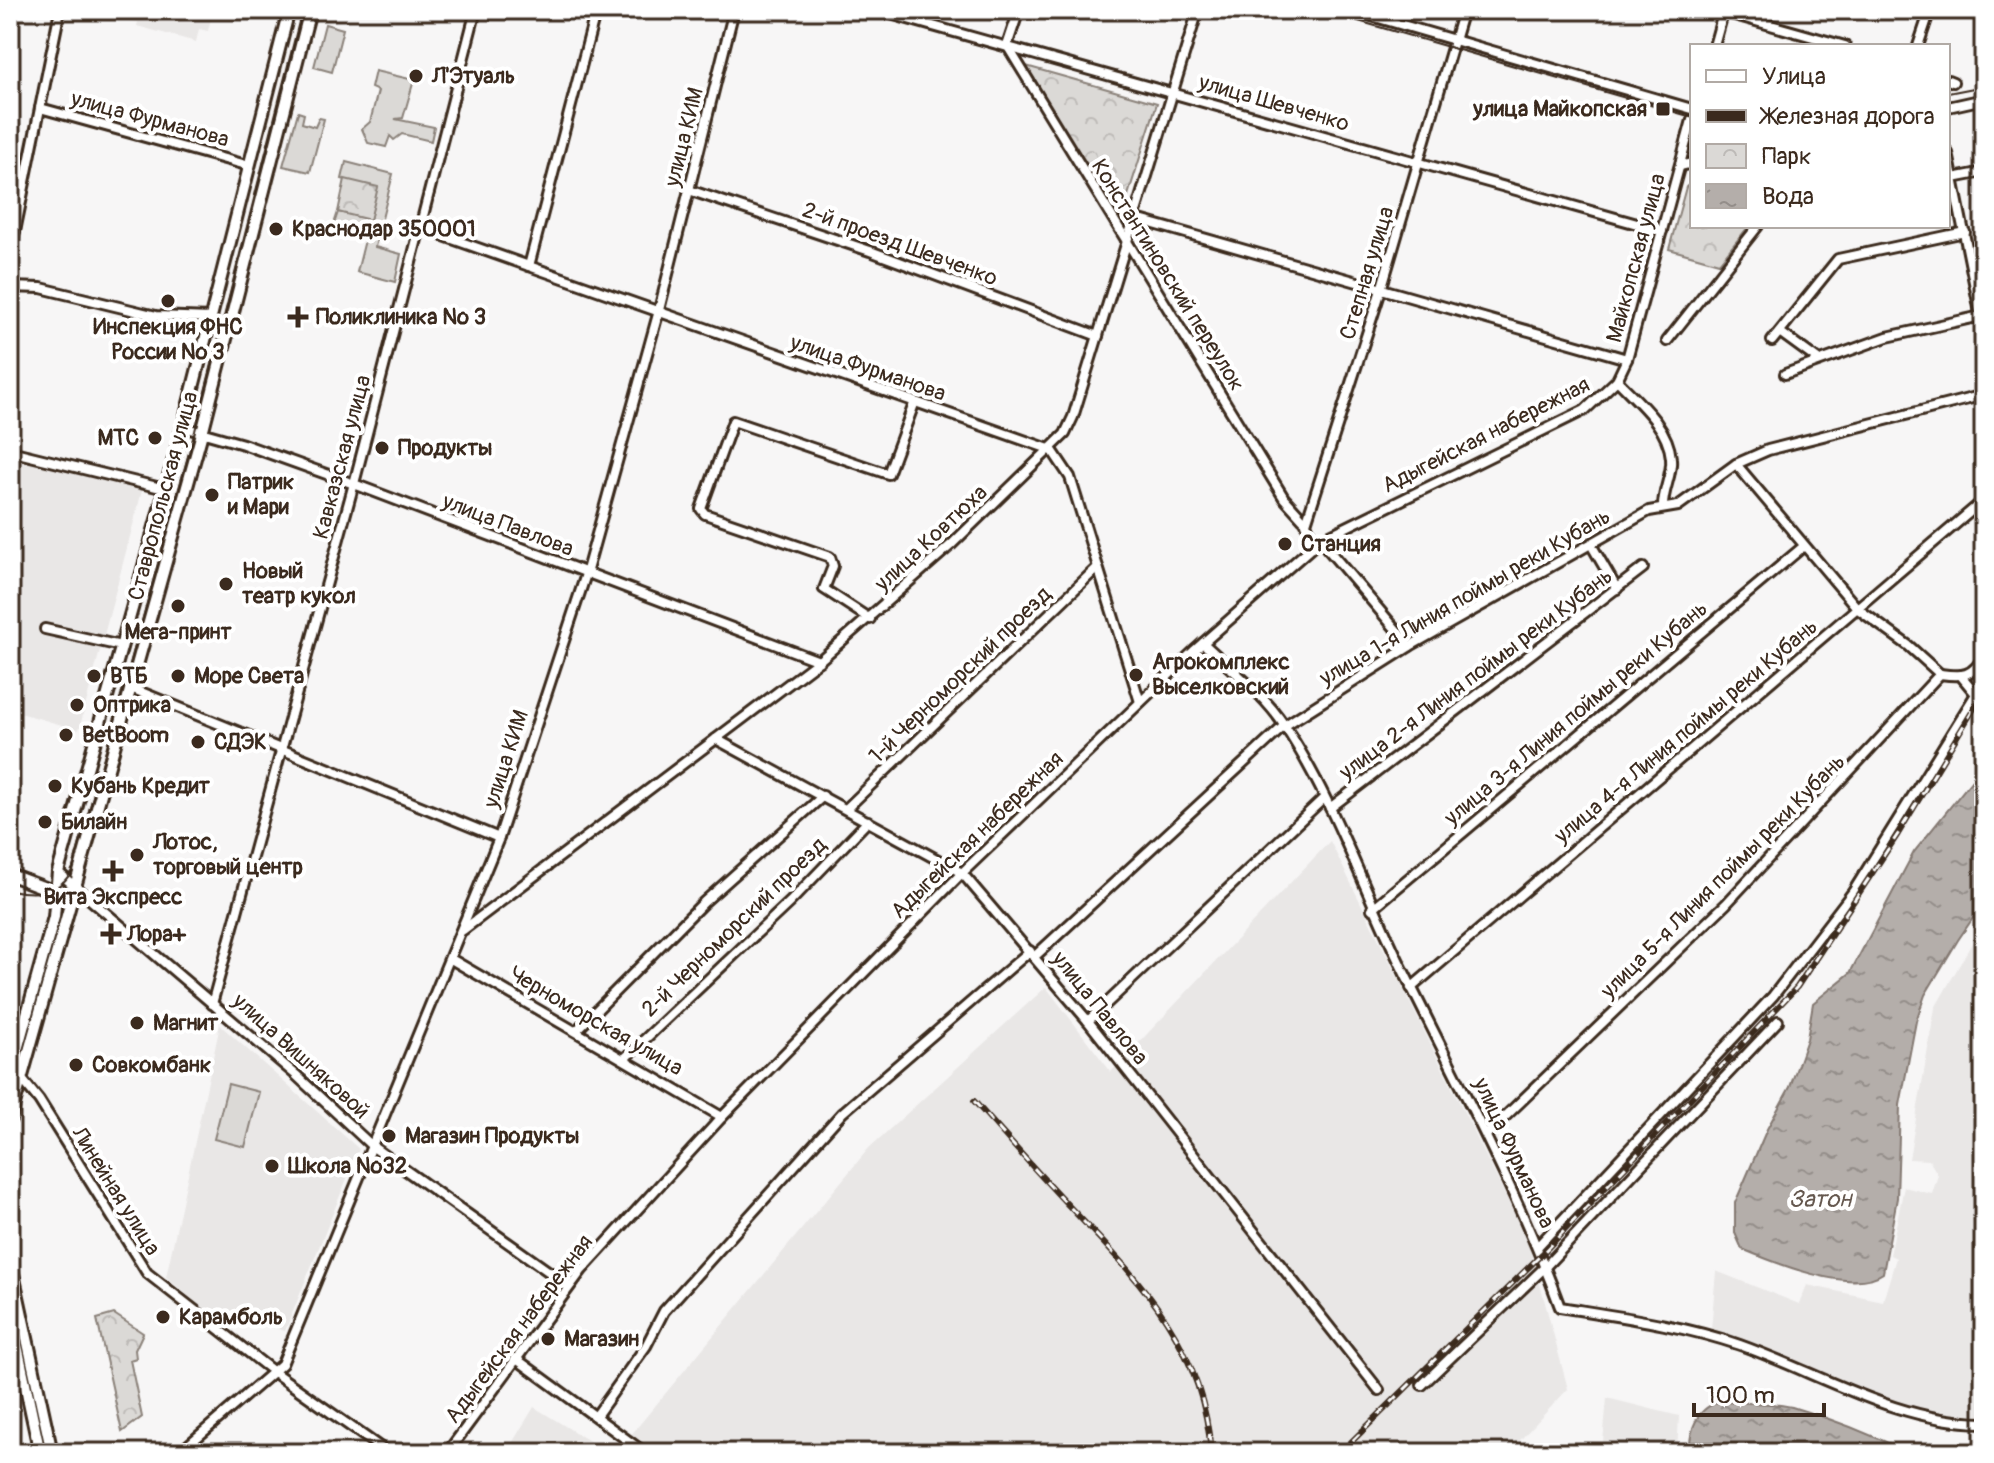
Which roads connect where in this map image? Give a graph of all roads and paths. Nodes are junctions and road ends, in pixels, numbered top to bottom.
1 (60, 10) edge
2 (289, 10) edge
3 (310, 10) edge
4 (476, 10) edge
5 (596, 10) edge
6 (734, 10) edge
7 (876, 10) edge
8 (1019, 10) edge
9 (1198, 10) edge
10 (1351, 10) edge
11 (1463, 10) edge
12 (1930, 10) edge
13 (1722, 11) edge
14 (1454, 40) junction
15 (1714, 44) edge
16 (1838, 44) edge
17 (1919, 44) edge
18 (1007, 46) junction
19 (1174, 93) junction
20 (1984, 99) edge
21 (1950, 107) edge
22 (40, 108) junction
23 (1690, 108) edge
24 (1690, 128) edge
25 (1418, 163) junction
26 (1950, 163) edge
27 (1690, 164) edge
28 (250, 166) junction
29 (1680, 166) junction
30 (1984, 172) edge
31 (1953, 178) junction
32 (689, 190) junction
33 (1133, 218) junction
34 (421, 228) junction
35 (1756, 228) edge
36 (1662, 231) junction
37 (1965, 232) junction
38 (1126, 241) junction
39 (10, 256) edge
40 (529, 266) junction
41 (10, 287) edge
42 (1381, 290) junction
43 (658, 314) junction
44 (1981, 316) junction
45 (211, 318) junction
46 (1984, 332) edge
47 (1781, 333) junction
48 (1098, 336) junction
49 (1667, 341) dead end
50 (1772, 341) dead end
51 (1627, 359) junction
52 (1818, 360) junction
53 (1785, 374) dead end
54 (1617, 380) junction
55 (1984, 395) edge
56 (914, 404) junction
57 (183, 427) junction
58 (202, 433) junction
59 (1052, 450) junction
60 (10, 451) edge
61 (1736, 464) junction
62 (354, 484) junction
63 (165, 489) junction
64 (1984, 500) edge
65 (1663, 508) junction
66 (1303, 519) dead end
67 (1317, 542) junction
68 (1592, 546) junction
69 (1804, 546) junction
70 (1098, 567) junction
71 (1643, 568) dead end
72 (586, 574) junction
73 (1617, 589) junction
74 (1858, 609) junction
75 (870, 619) junction
76 (45, 629) dead end
77 (1203, 643) junction
78 (121, 646) junction
79 (1410, 646) junction
80 (1984, 656) edge
81 (819, 661) junction
82 (1940, 674) junction
83 (1962, 677) junction
84 (131, 688) junction
85 (1140, 702) junction
86 (1284, 726) junction
87 (716, 739) junction
88 (283, 748) junction
89 (823, 796) junction
90 (1323, 799) junction
91 (1330, 808) junction
92 (846, 809) junction
93 (868, 821) junction
94 (499, 838) junction
95 (58, 872) junction
96 (962, 873) junction
97 (13, 876) edge
98 (77, 887) junction
99 (56, 898) junction
100 (1372, 909) junction
101 (462, 931) junction
102 (1032, 954) junction
103 (451, 959) junction
104 (1411, 988) junction
105 (45, 991) junction
106 (212, 1004) junction
107 (1088, 1021) junction
108 (1778, 1021) dead end
109 (576, 1031) junction
110 (625, 1058) junction
111 (16, 1076) edge
112 (722, 1117) junction
113 (10, 1119) edge
114 (1486, 1135) junction
115 (373, 1147) junction
116 (1538, 1246) junction
117 (10, 1260) edge
118 (1545, 1267) junction
119 (569, 1286) junction
120 (10, 1313) edge
121 (515, 1358) junction
122 (275, 1373) junction
123 (1422, 1385) dead end
124 (1379, 1390) dead end
125 (596, 1416) junction
126 (1984, 1423) edge
127 (40, 1453) edge
128 (52, 1453) edge
129 (179, 1453) edge
130 (388, 1453) edge
131 (447, 1453) edge
132 (645, 1453) edge

1 - 22 street
2 - 28 main road, Ставропольская улица
3 - 58 main road, Ставропольская улица
4 - 34 street, Кавказская улица
5 - 40 street
6 - 32 street, улица КИМ
7 - 18 street, улица Шевченко
8 - 18 street
9 - 19 street, улица Ковтюха
10 - 14 street
11 - 14 street, Степная улица
12 - 17 street
13 - 15 street
13 - 16 street
14 - 23 street
14 - 25 street, Степная улица
18 - 19 street, улица Шевченко
18 - 38 street, Константиновский переулок
19 - 25 street, улица Шевченко
19 - 33 street, улица Ковтюха
20 - 21 street
22 - 28 street, улица Фурманова
22 - 39 street
24 - 29 street, Майкопская улица
25 - 36 street, улица Шевченко
25 - 42 street, Степная улица
26 - 31 street
27 - 29 street
28 - 45 main road, Ставропольская улица
29 - 36 street, Майкопская улица
30 - 31 street
31 - 37 street
32 - 43 street, улица КИМ
32 - 48 street, 2-й проезд Шевченко
33 - 38 street, улица Ковтюха
33 - 42 street
34 - 40 street, улица Фурманова
34 - 62 street, Кавказская улица
35 - 49 street
36 - 51 street, Майкопская улица
37 - 44 street
37 - 47 street
38 - 48 street, улица Ковтюха
38 - 66 street, Константиновский переулок
40 - 43 street, улица Фурманова
41 - 45 street
42 - 51 street
42 - 67 street, Степная улица
43 - 56 street, улица Фурманова
43 - 72 street, улица КИМ
44 - 46 street
44 - 52 street
45 - 57 main road, Ставропольская улица
47 - 50 street
47 - 52 street
48 - 59 street, улица Ковтюха
51 - 54 street, Адыгейская набережная
52 - 53 street
54 - 65 street
54 - 67 street, Адыгейская набережная
55 - 61 street, улица 1-я Линия поймы реки Кубань
56 - 59 street, улица Фурманова
56 - 75 street
57 - 58 street, улица Павлова
57 - 63 main road, Ставропольская улица
58 - 62 street, улица Павлова
58 - 84 main road, Ставропольская улица
59 - 70 street
59 - 75 street, улица Ковтюха
60 - 63 street
61 - 65 street, улица 1-я Линия поймы реки Кубань
61 - 69 street
62 - 72 street, улица Павлова
62 - 88 street, Кавказская улица
63 - 78 main road, Ставропольская улица
64 - 74 street, улица 4-я Линия поймы реки Кубань
65 - 68 street, улица 1-я Линия поймы реки Кубань
67 - 77 street, Адыгейская набережная
67 - 79 street
68 - 73 street
68 - 79 street, улица 1-я Линия поймы реки Кубань
69 - 74 street
69 - 100 street, улица 3-я Линия поймы реки Кубань
70 - 85 street
70 - 92 street, 1-й Черноморский проезд
71 - 73 street, улица 2-я Линия поймы реки Кубань
72 - 81 street, улица Павлова
72 - 94 street, улица КИМ
73 - 91 street, улица 2-я Линия поймы реки Кубань
74 - 82 street
74 - 104 street, улица 4-я Линия поймы реки Кубань
75 - 81 street, улица Ковтюха
76 - 78 street
77 - 85 street, Адыгейская набережная
77 - 86 street, улица Фурманова
78 - 95 main road, Ставропольская улица
79 - 86 street, улица 1-я Линия поймы реки Кубань
80 - 83 street
81 - 87 street, улица Ковтюха
82 - 83 street
82 - 114 street, улица 5-я Линия поймы реки Кубань
83 - 116 street
84 - 88 street
84 - 98 main road, Ставропольская улица
85 - 96 street, Адыгейская набережная
86 - 90 street, улица Фурманова
86 - 102 street, улица 1-я Линия поймы реки Кубань
87 - 89 street, улица Павлова
87 - 101 street, улица Ковтюха
88 - 94 street
88 - 106 street, Кавказская улица
89 - 92 street, улица Павлова
89 - 109 street
90 - 91 street, улица Фурманова
90 - 107 street, улица 2-я Линия поймы реки Кубань
91 - 100 street, улица Фурманова
92 - 93 street, улица Павлова
93 - 96 street, улица Павлова
93 - 110 street, 2-й Черноморский проезд
94 - 101 street, улица КИМ
95 - 97 main road
95 - 98 street, улица Вишняковой
95 - 99 main road, Ставропольская улица
96 - 102 street, улица Павлова
96 - 112 street, Адыгейская набережная
97 - 99 main road
98 - 105 main road, Ставропольская улица
98 - 106 street, улица Вишняковой
99 - 105 main road, Ставропольская улица
99 - 111 main road, Ставропольская улица
100 - 104 street, улица Фурманова
101 - 103 street, улица КИМ
102 - 107 street, улица Павлова
102 - 125 street, улица 1-я Линия поймы реки Кубань
103 - 109 street, Черноморская улица
103 - 115 street, улица КИМ
104 - 114 street, улица Фурманова
105 - 111 main road, Ставропольская улица
106 - 115 street, улица Вишняковой
107 - 124 street, улица Павлова
108 - 118 street
109 - 110 street, Черноморская улица
110 - 112 street, Черноморская улица
111 - 113 main road, Ставропольская улица
111 - 122 street, Линейная улица
112 - 119 street, Адыгейская набережная
114 - 116 street, улица Фурманова
115 - 119 street, улица Вишняковой
115 - 122 street, улица КИМ
116 - 118 street, улица Фурманова
117 - 128 main road
118 - 123 street
118 - 126 street, улица Фурманова
119 - 121 street, Адыгейская набережная
120 - 127 main road
121 - 125 street
121 - 131 street, Адыгейская набережная
122 - 129 street, улица КИМ
122 - 130 street, Линейная улица
125 - 132 street

